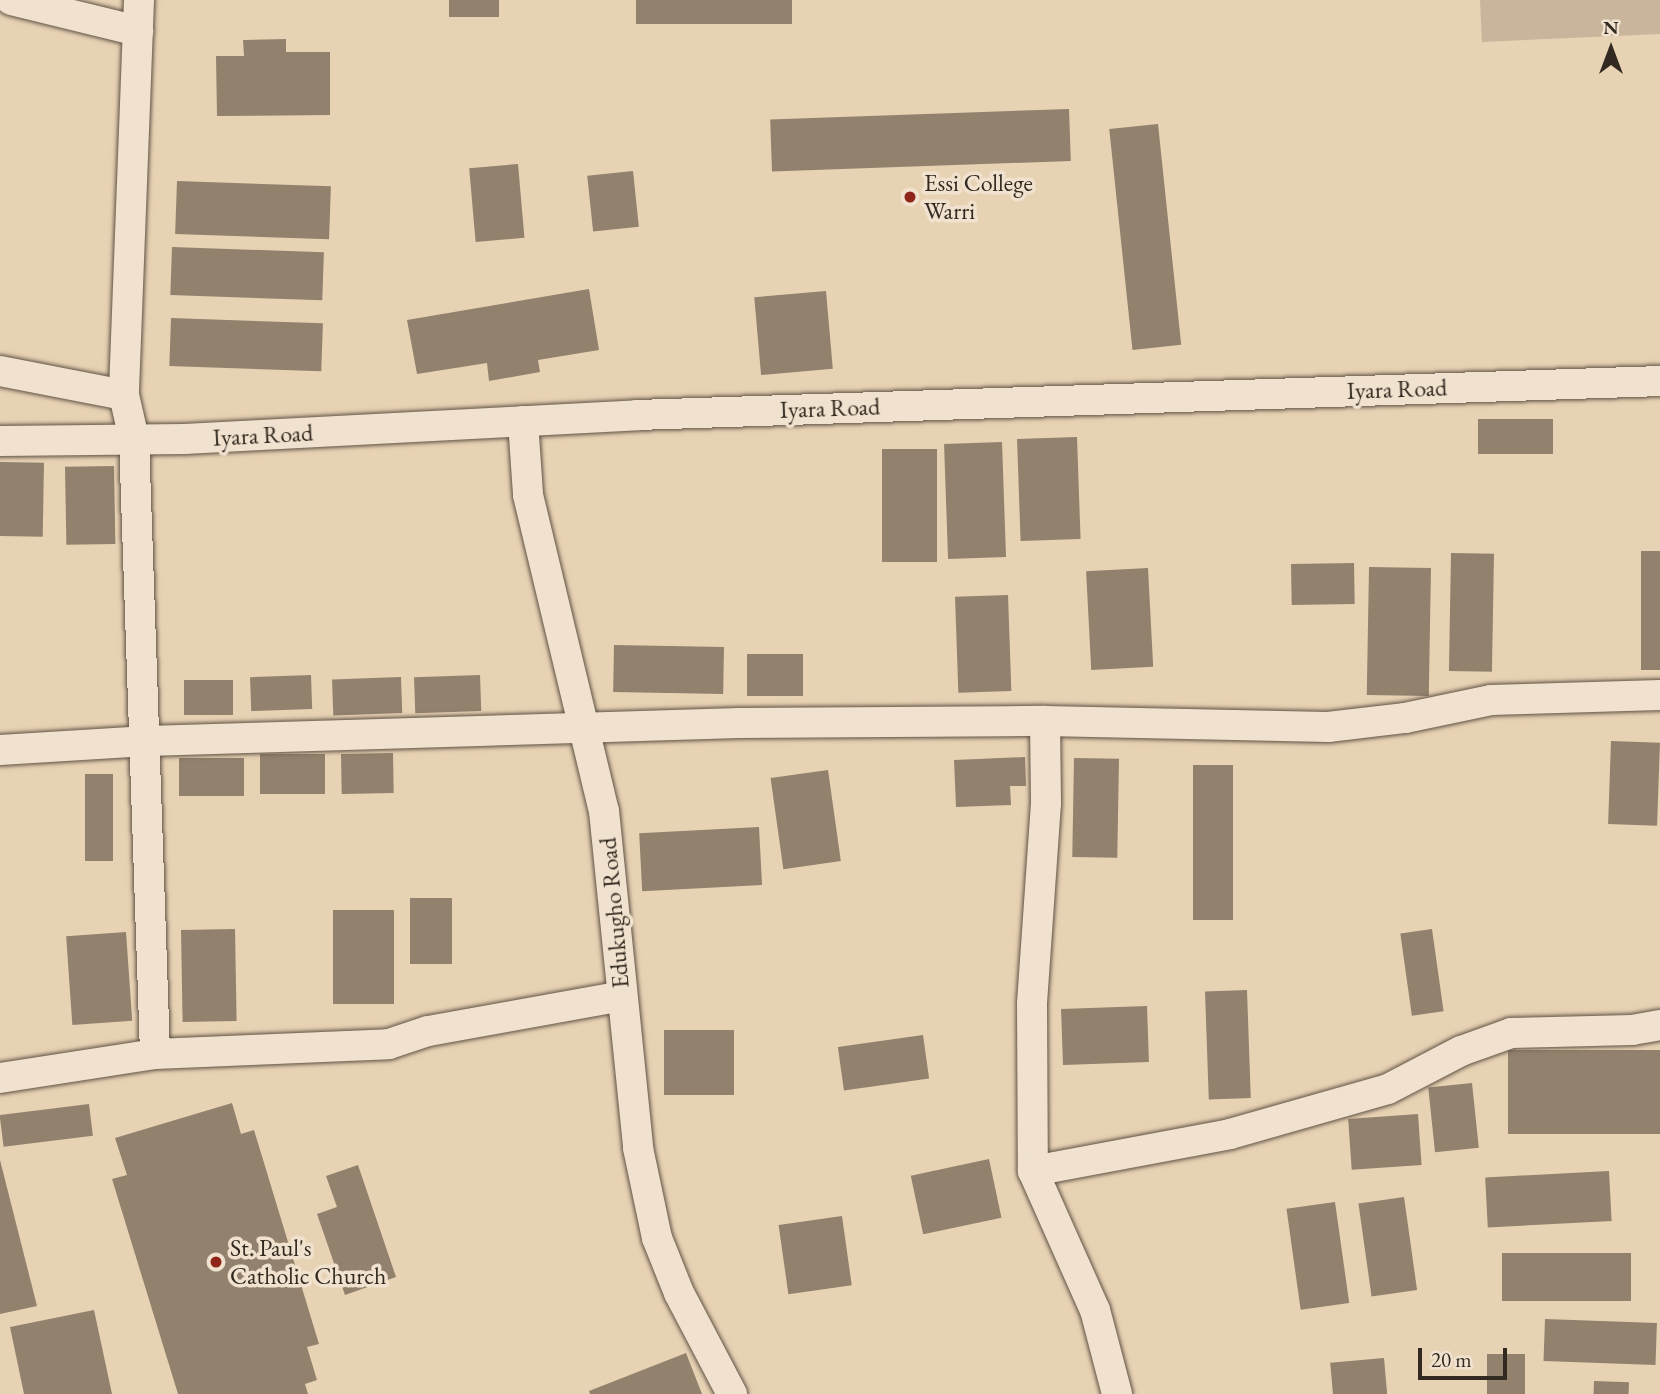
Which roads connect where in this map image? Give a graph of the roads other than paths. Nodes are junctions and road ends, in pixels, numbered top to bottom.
1 (11, 0) edge
2 (139, 0) edge
3 (138, 31) junction
4 (0, 371) edge
5 (1660, 381) edge
6 (124, 395) junction
7 (523, 421) junction
8 (134, 439) junction
9 (0, 441) edge
10 (1660, 695) edge
11 (1045, 721) junction
12 (583, 726) junction
13 (147, 741) junction
14 (0, 750) edge
15 (622, 996) junction
16 (1660, 1025) edge
17 (155, 1054) junction
18 (0, 1078) edge
19 (1033, 1171) junction
20 (732, 1394) edge
21 (1117, 1394) edge

1 - 3 street
2 - 3 street
3 - 6 street
4 - 6 street
5 - 7 street, Iyara Road
6 - 8 street
7 - 8 street, Iyara Road
7 - 12 street, Edukugho Road
8 - 9 street, Iyara Road
8 - 13 street
10 - 11 street
11 - 12 street
11 - 19 street
12 - 13 street
12 - 15 street, Edukugho Road
13 - 14 street
13 - 17 street
15 - 17 street
15 - 20 street, Edukugho Road
16 - 19 street
17 - 18 street
19 - 21 street

